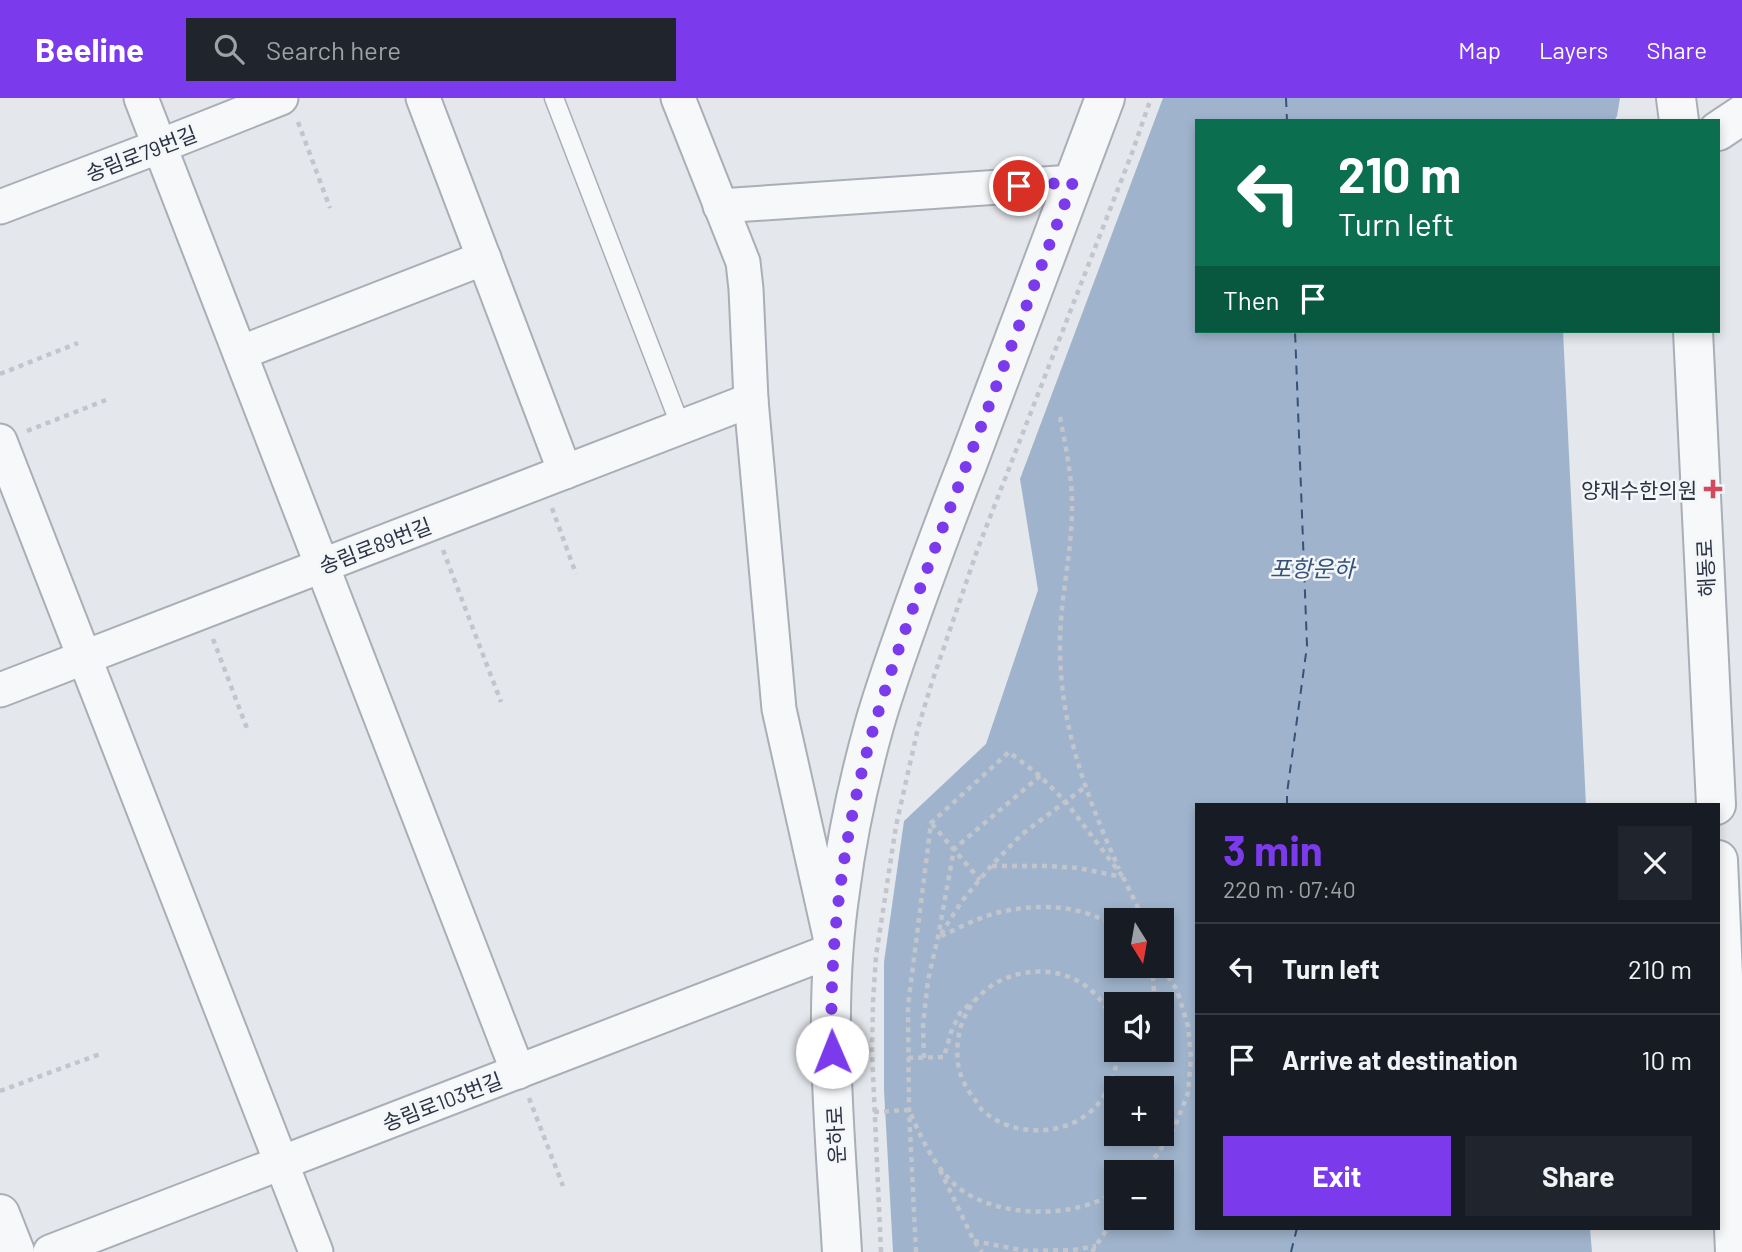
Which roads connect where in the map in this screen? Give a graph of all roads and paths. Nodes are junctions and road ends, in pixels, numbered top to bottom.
1 (141, 98) edge
2 (424, 98) edge
3 (554, 98) edge
4 (678, 98) edge
5 (1105, 98) edge
6 (1151, 98) edge
7 (1676, 98) edge
8 (287, 104) edge
9 (1742, 115) edge
10 (1679, 119) edge
11 (1720, 130) edge
12 (160, 146) junction
13 (1073, 182) junction
14 (720, 206) junction
15 (0, 207) edge
16 (330, 208) dead end
17 (484, 258) junction
18 (1693, 333) edge
19 (78, 343) dead end
20 (240, 353) junction
21 (0, 373) edge
22 (106, 400) dead end
23 (751, 400) junction
24 (1060, 417) dead end
25 (681, 427) junction
26 (0, 442) edge
27 (554, 476) junction
28 (433, 523) junction
29 (323, 565) junction
30 (576, 574) dead end
31 (203, 612) junction
32 (85, 657) junction
33 (1727, 678) edge
34 (0, 690) edge
35 (501, 702) dead end
36 (248, 731) dead end
37 (1040, 776) junction
38 (1085, 787) junction
39 (1066, 802) junction
40 (1716, 803) edge
41 (931, 823) junction
42 (954, 849) junction
43 (991, 866) junction
44 (1123, 877) junction
45 (980, 880) junction
46 (1720, 906) edge
47 (1137, 908) edge
48 (1104, 919) edge
49 (938, 937) junction
50 (833, 950) junction
51 (1169, 978) edge
52 (981, 993) junction
53 (1104, 1007) edge
54 (100, 1054) dead end
55 (924, 1058) junction
56 (908, 1059) junction
57 (1117, 1062) edge
58 (518, 1072) junction
59 (0, 1091) edge
60 (909, 1110) junction
61 (874, 1112) junction
62 (1152, 1160) edge
63 (282, 1163) junction
64 (936, 1163) junction
65 (563, 1186) dead end
66 (1104, 1197) edge
67 (0, 1214) edge
68 (1107, 1230) edge
69 (974, 1241) junction
70 (1096, 1247) junction
71 (15, 1252) edge
72 (50, 1252) edge
73 (316, 1252) edge
74 (842, 1252) edge
75 (881, 1252) edge
76 (916, 1252) edge
77 (982, 1252) edge
78 (1092, 1252) edge
79 (1735, 1252) edge

1 - 12 street
2 - 17 street
3 - 25 lane
4 - 14 street
5 - 13 street, 운하로
6 - 61 path
7 - 10 street
8 - 12 street, 송림로79번길
8 - 16 path
9 - 11 street
12 - 15 street, 송림로79번길
12 - 20 street
13 - 14 street
13 - 50 street, 운하로
14 - 23 street
17 - 20 street
17 - 27 street
18 - 33 street, 해동로
19 - 21 path
20 - 29 street
22 - 26 path
23 - 25 street, 송림로89번길
23 - 50 street
24 - 38 path
25 - 27 street, 송림로89번길
26 - 32 street
27 - 28 street, 송림로89번길
27 - 30 path
28 - 29 street, 송림로89번길
28 - 35 path
29 - 31 street, 송림로89번길
29 - 58 street
31 - 32 street, 송림로89번길
31 - 36 path
32 - 34 street, 송림로89번길
32 - 63 street
33 - 40 street, 해동로
37 - 39 path
37 - 41 path
37 - 42 path
38 - 39 path
38 - 44 path
39 - 43 path
39 - 44 path
41 - 42 path
41 - 56 path
42 - 45 path
42 - 49 path
43 - 44 path
43 - 45 path
44 - 47 path
45 - 49 path
46 - 79 street
48 - 49 path
49 - 55 path
50 - 58 street, 송림로103번길
50 - 74 street, 운하로
51 - 62 path
52 - 53 path
52 - 55 path
52 - 57 path
54 - 59 path
55 - 56 path
56 - 60 path
58 - 63 street, 송림로103번길
58 - 65 path
60 - 61 path
60 - 64 path
60 - 76 path
61 - 75 path
63 - 72 street, 송림로103번길
63 - 73 street
64 - 66 path
64 - 69 path
67 - 71 street
68 - 70 path
69 - 70 path
69 - 77 path
70 - 78 path

